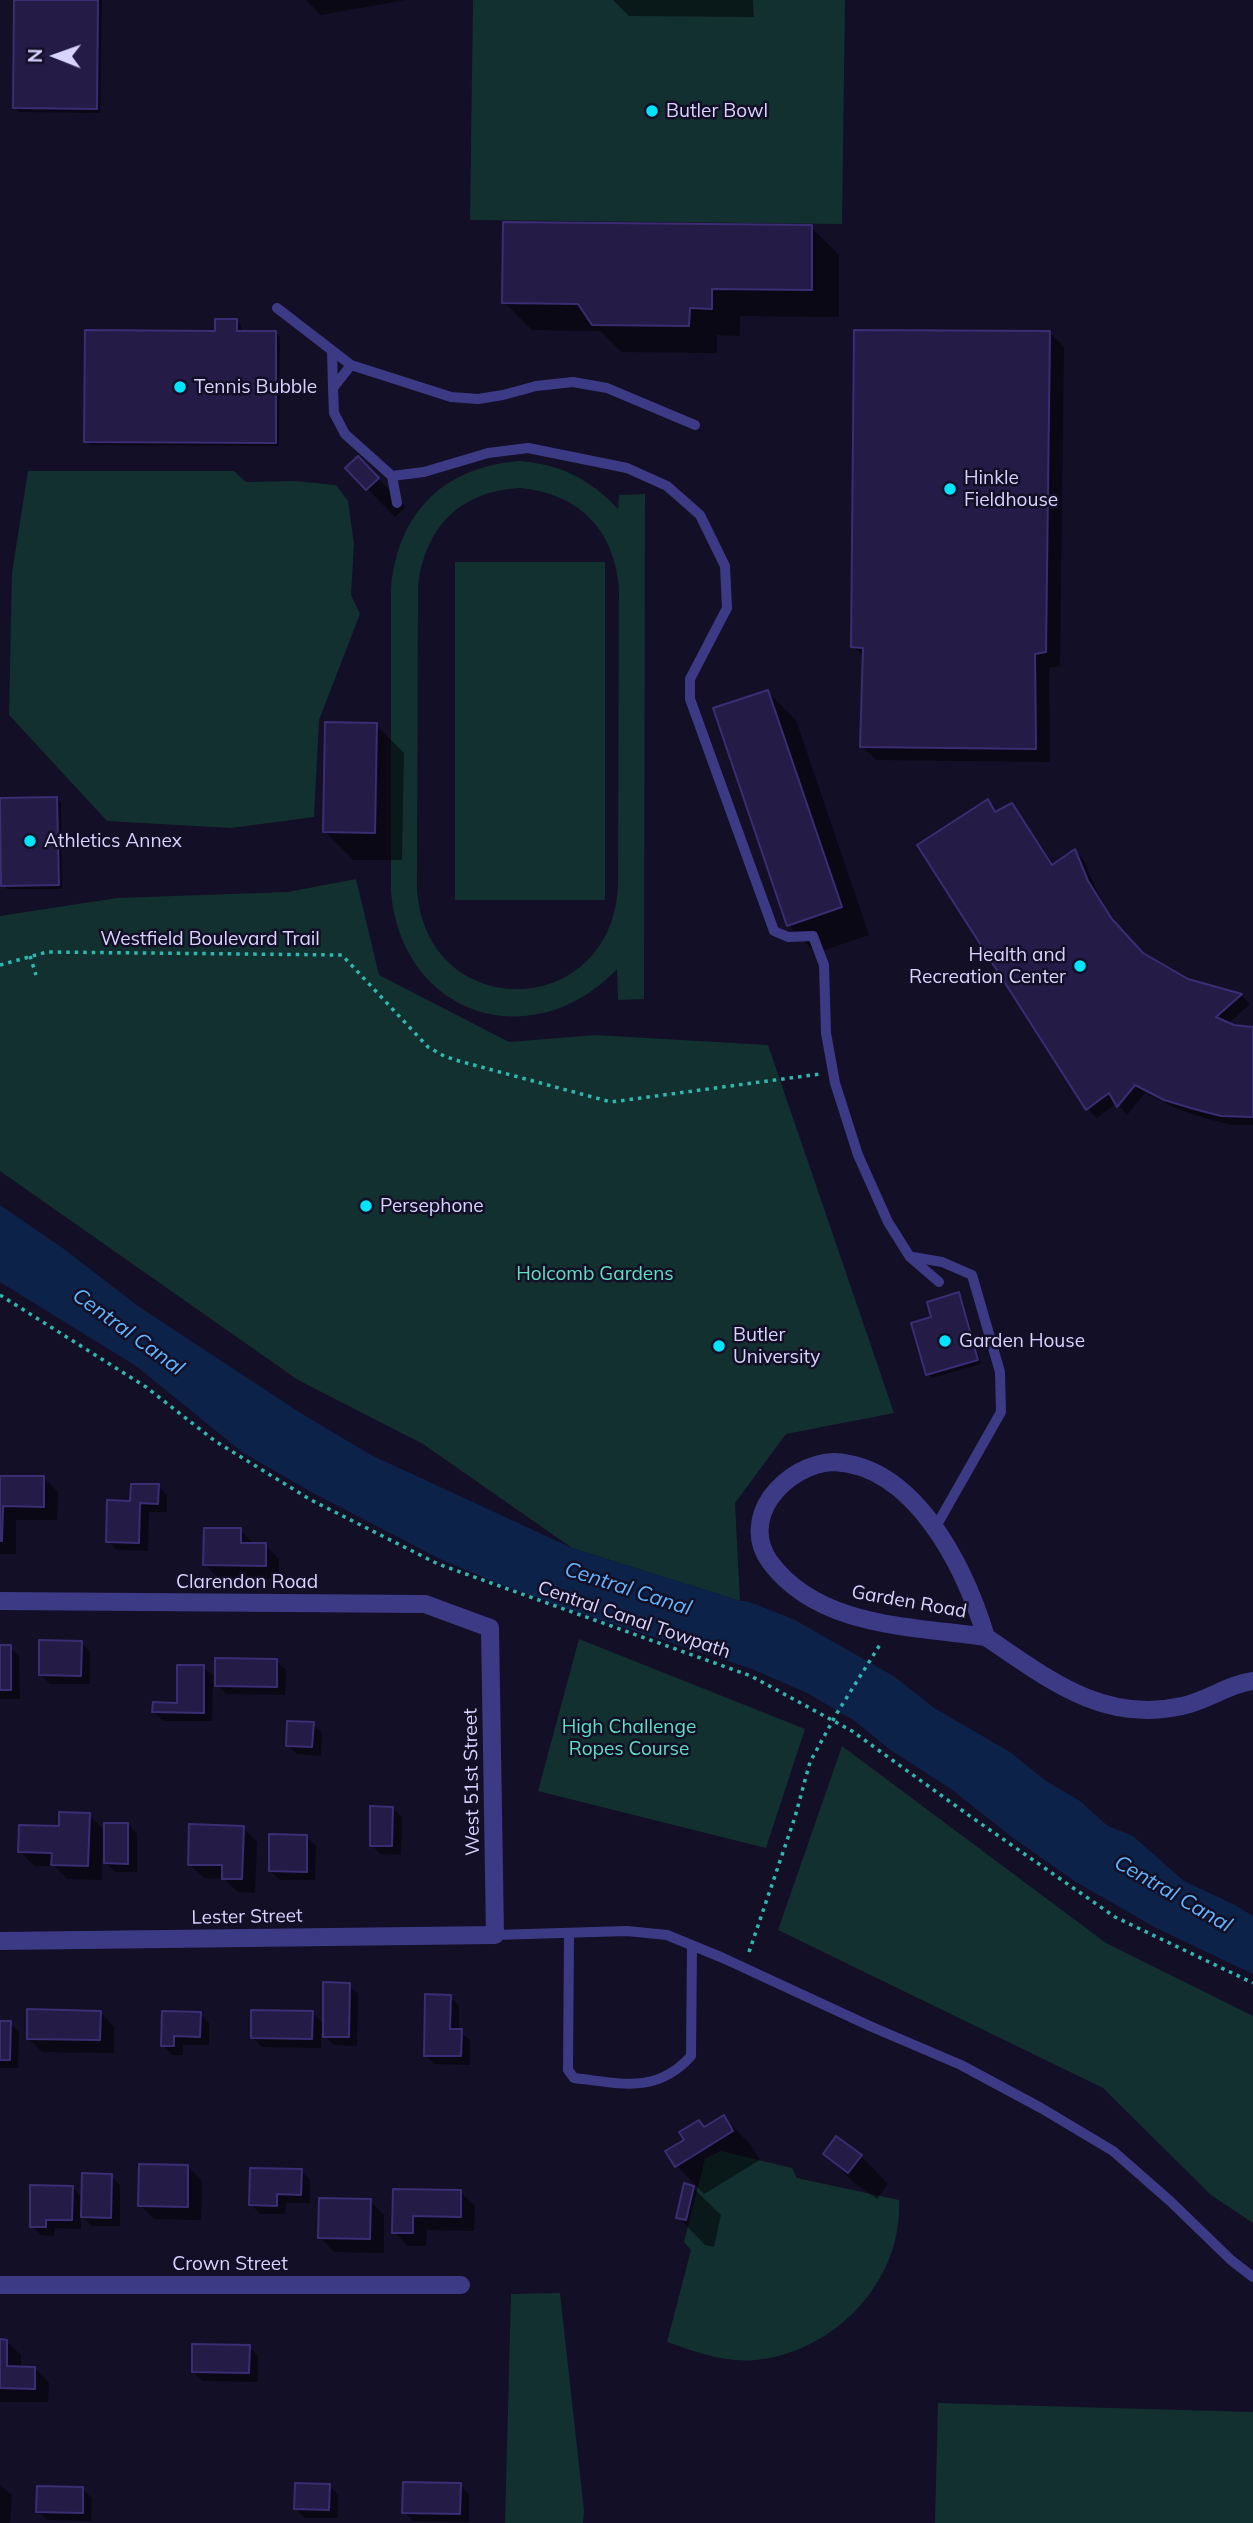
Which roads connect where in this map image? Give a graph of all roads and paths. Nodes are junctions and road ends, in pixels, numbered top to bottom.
1 (277, 308) dead end
2 (332, 351) junction
3 (351, 365) junction
4 (333, 388) junction
5 (695, 425) dead end
6 (392, 475) junction
7 (397, 503) dead end
8 (30, 956) junction
9 (0, 965) edge
10 (36, 975) dead end
11 (833, 1072) junction
12 (910, 1257) junction
13 (939, 1282) dead end
14 (0, 1295) edge
15 (934, 1530) junction
16 (0, 1601) edge
17 (490, 1628) joint
18 (986, 1637) junction
19 (875, 1654) dead end
20 (1253, 1681) edge
21 (833, 1720) junction
22 (569, 1933) junction
23 (495, 1935) junction
24 (0, 1941) edge
25 (692, 1945) junction
26 (744, 1968) junction
27 (1253, 1983) edge
28 (1253, 2277) edge
29 (460, 2285) dead end
30 (0, 2286) edge

1 - 2 lane
2 - 3 lane
2 - 4 lane
3 - 4 lane
3 - 5 lane
4 - 6 lane
6 - 7 lane
6 - 11 lane
8 - 9 path, Westfield Boulevard Trail
8 - 10 path
8 - 11 path, Westfield Boulevard Trail
11 - 12 lane
12 - 13 lane
12 - 15 lane
14 - 21 path, Central Canal Towpath
15 - 18 street, Garden Road
15 - 18 street, Garden Road
16 - 17 street, Clarendon Road
17 - 23 street, West 51st Street
18 - 20 street, Garden Road
19 - 21 path
21 - 26 path
21 - 27 path, Central Canal Towpath
22 - 23 lane
22 - 25 lane
22 - 25 lane
23 - 24 street, Lester Street
25 - 26 lane
26 - 28 lane
29 - 30 street, Crown Street

